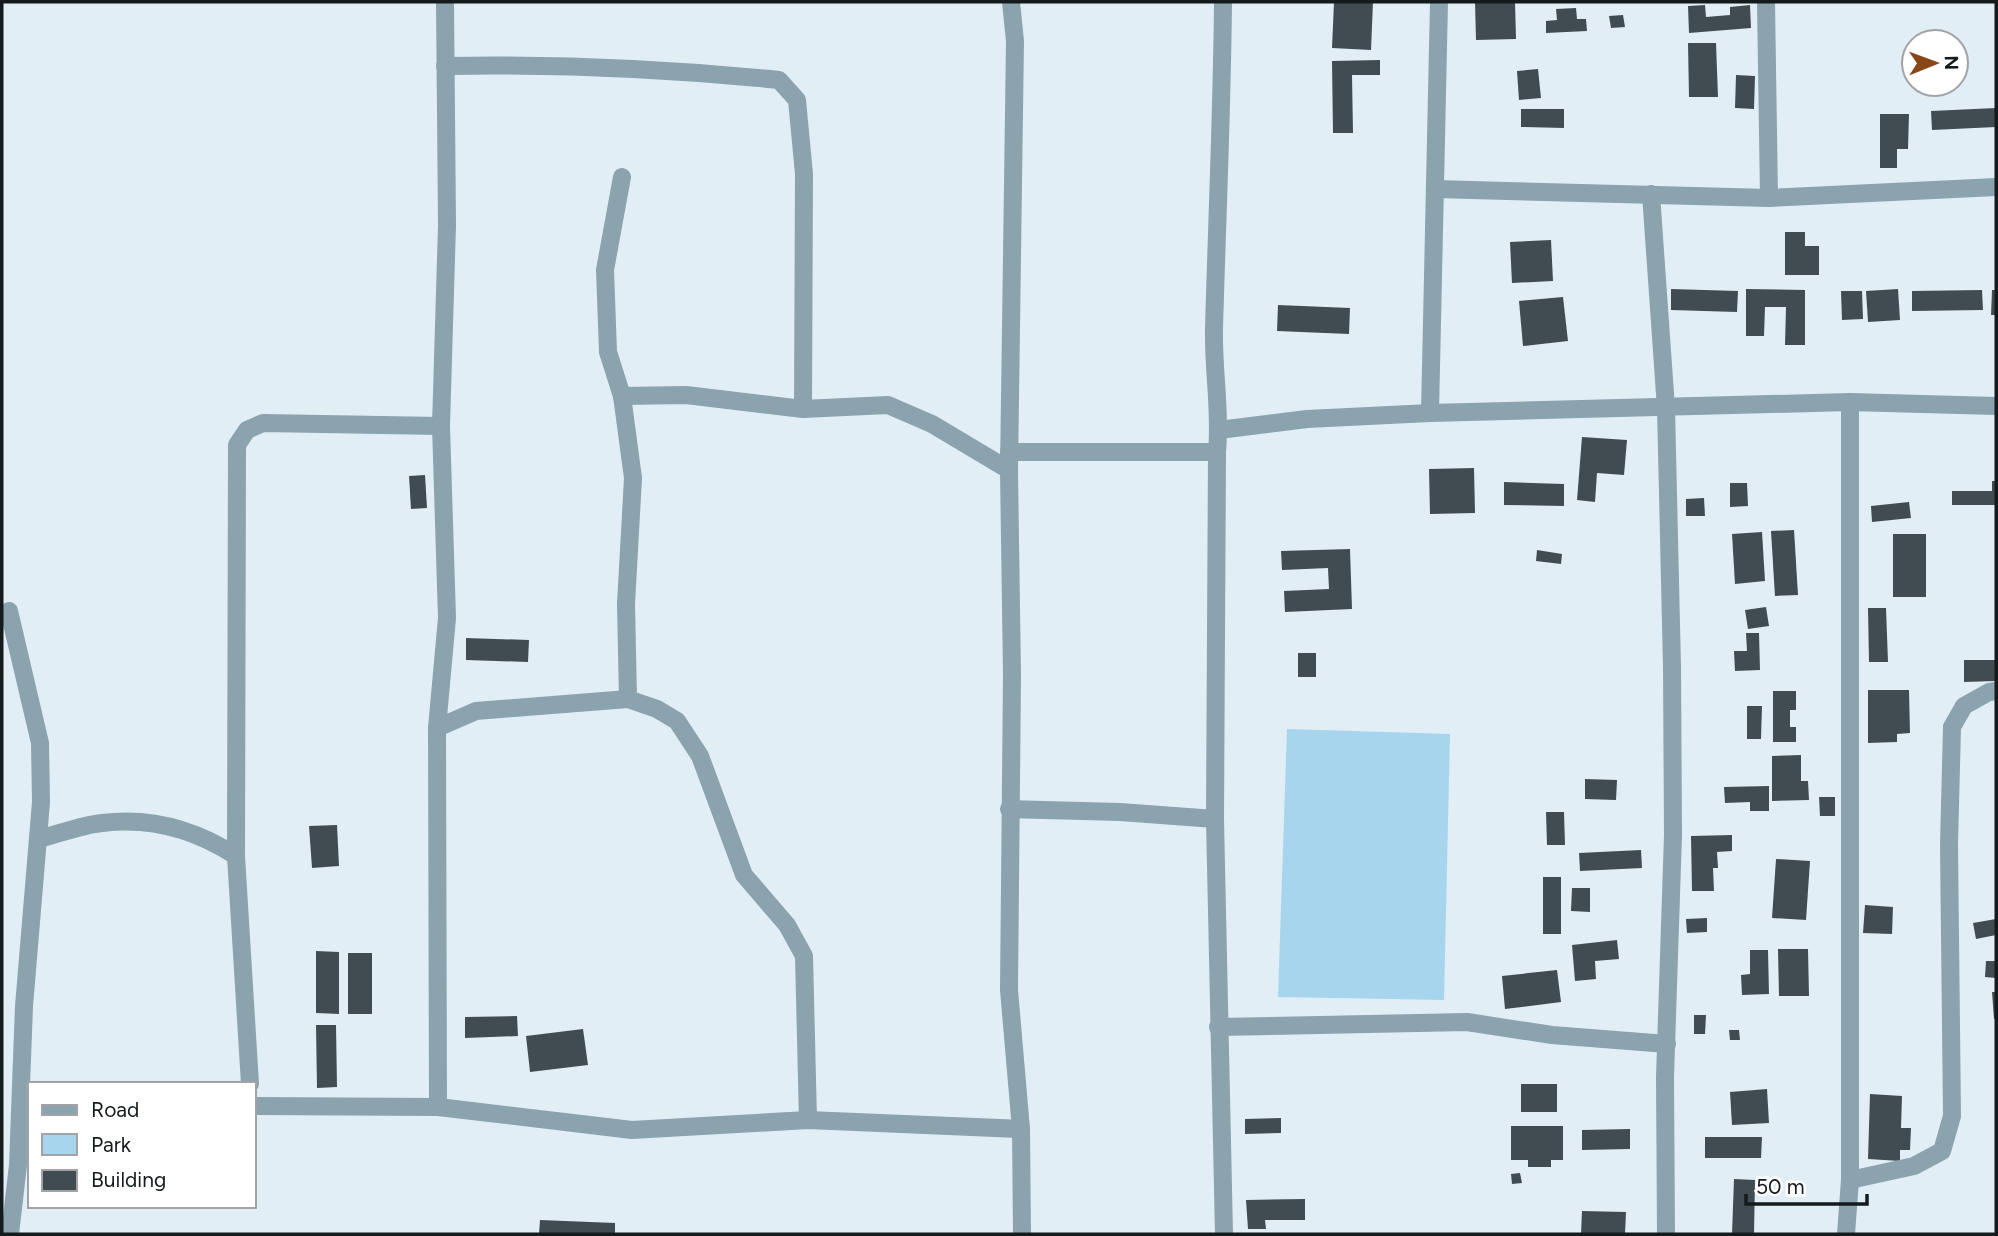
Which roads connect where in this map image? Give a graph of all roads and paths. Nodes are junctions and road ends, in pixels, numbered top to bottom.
1 (445, 2) edge
2 (1011, 2) edge
3 (1223, 2) edge
4 (1439, 2) edge
5 (1766, 2) edge
6 (445, 66) junction
7 (622, 177) dead end
8 (1996, 187) edge
9 (1435, 189) junction
10 (1651, 194) junction
11 (1769, 198) junction
12 (622, 396) junction
13 (1850, 402) junction
14 (1996, 406) edge
15 (1666, 408) junction
16 (803, 409) junction
17 (1430, 413) junction
18 (441, 426) junction
19 (1219, 430) junction
20 (1217, 452) junction
21 (1009, 461) junction
22 (9, 611) dead end
23 (1996, 691) edge
24 (628, 699) junction
25 (437, 728) junction
26 (1009, 809) junction
27 (1215, 819) junction
28 (38, 839) junction
29 (236, 856) junction
30 (1218, 1027) junction
31 (1667, 1044) junction
32 (250, 1082) edge
33 (256, 1106) edge
34 (438, 1107) junction
35 (808, 1120) junction
36 (1021, 1129) junction
37 (1850, 1180) junction
38 (10, 1234) edge
39 (1022, 1234) edge
40 (1224, 1234) edge
41 (1666, 1234) edge
42 (1846, 1234) edge

1 - 6 street
2 - 21 street
3 - 19 street
4 - 9 street
5 - 11 street
6 - 16 street
6 - 18 street
7 - 12 street
8 - 11 street
9 - 10 street
9 - 17 street
10 - 11 street
10 - 15 street
12 - 16 street
12 - 24 street
13 - 14 street
13 - 15 street
13 - 37 street
15 - 17 street
15 - 31 street
16 - 21 street
17 - 19 street
18 - 25 street
18 - 29 street
19 - 20 street
20 - 21 street
20 - 27 street
21 - 26 street
22 - 28 street
23 - 37 street
24 - 25 street
24 - 35 street
25 - 34 street
26 - 27 street
26 - 36 street
27 - 30 street
28 - 29 street
28 - 38 street
29 - 32 street
30 - 31 street
30 - 40 street
31 - 41 street
33 - 34 street
34 - 35 street
35 - 36 street
36 - 39 street
37 - 42 street

